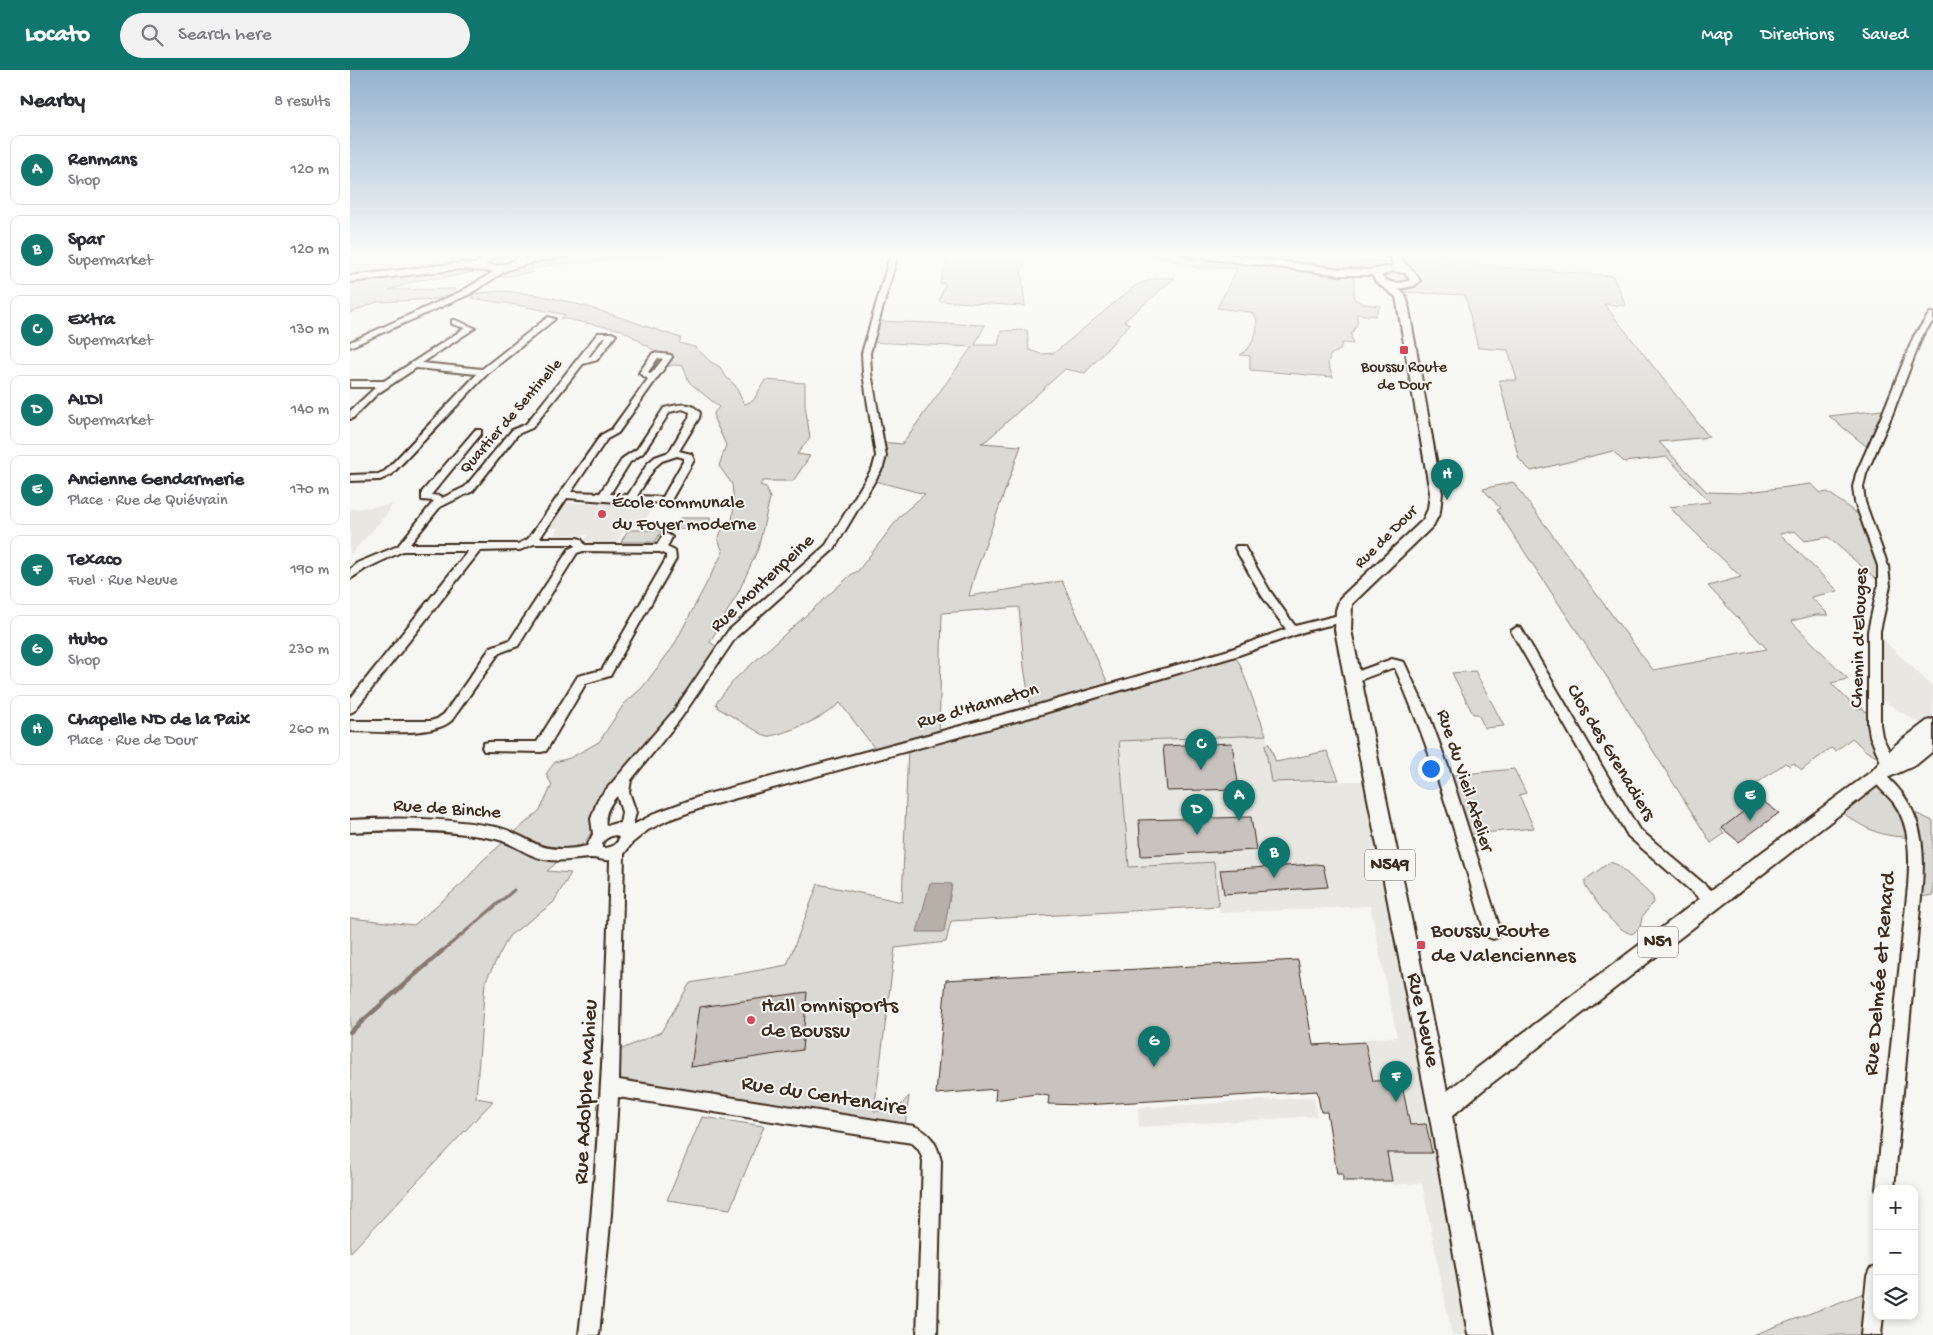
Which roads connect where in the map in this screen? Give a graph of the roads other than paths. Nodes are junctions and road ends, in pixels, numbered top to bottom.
1 (423, 312) edge
2 (878, 312) edge
3 (1407, 312) edge
4 (1933, 315) edge
5 (551, 319) dead end
6 (455, 322) dead end
7 (350, 345) edge
8 (580, 362) dead end
9 (414, 365) junction
10 (484, 372) junction
11 (652, 378) dead end
12 (350, 384) edge
13 (386, 384) junction
14 (350, 416) edge
15 (478, 432) dead end
16 (672, 454) junction
17 (350, 478) edge
18 (563, 495) junction
19 (604, 496) junction
20 (630, 500) junction
21 (438, 504) junction
22 (667, 537) dead end
23 (532, 541) junction
24 (477, 547) junction
25 (402, 548) junction
26 (582, 548) junction
27 (1240, 548) dead end
28 (661, 549) junction
29 (350, 575) edge
30 (1343, 618) junction
31 (1517, 630) dead end
32 (1293, 631) junction
33 (1352, 678) junction
34 (350, 708) edge
35 (350, 726) edge
36 (1933, 726) edge
37 (1933, 742) edge
38 (489, 747) dead end
39 (1886, 770) junction
40 (624, 780) junction
41 (629, 812) junction
42 (666, 815) junction
43 (350, 826) edge
44 (600, 835) junction
45 (623, 841) junction
46 (594, 851) junction
47 (1712, 900) junction
48 (1493, 932) dead end
49 (610, 1087) junction
50 (1440, 1112) junction
51 (1885, 1185) edge
52 (1873, 1315) edge
53 (588, 1335) edge
54 (926, 1335) edge
55 (1481, 1335) edge
56 (1871, 1335) edge

1 - 7 street
2 - 40 street, Rue Montenpeine
3 - 30 main road, Rue de Dour / N549
4 - 39 street, Chemin d'Elouges
5 - 10 street
6 - 9 street
8 - 21 street, Quartier de Sentinelle
9 - 10 street
9 - 13 street
10 - 17 street
11 - 18 street
12 - 13 street
13 - 14 street
15 - 21 street, Quartier de Sentinelle
16 - 19 street
16 - 20 street
16 - 20 street
18 - 19 street
18 - 23 street
19 - 20 street
21 - 25 street, Quartier de Sentinelle
22 - 28 street
23 - 24 street
23 - 26 street
24 - 25 street
24 - 34 street
25 - 29 street
26 - 28 street
26 - 35 street
27 - 32 street
28 - 38 street
30 - 32 street, Rue d'Hanneton
30 - 33 main road, Rue Neuve / N549
31 - 47 street, Clos des Grenadiers
32 - 42 street, Rue d'Hanneton
33 - 48 street, Rue du Vieil Atelier
33 - 50 main road, Rue Neuve / N549
36 - 39 main road, N51
37 - 39 main road, N51
39 - 47 main road, N51
39 - 51 street, Rue Delmée et Renard
40 - 41 street
40 - 44 street, Rue Montenpeine
41 - 42 street
41 - 45 street, Rue Adolphe Mahieu
42 - 45 street, Rue d'Hanneton
43 - 46 street, Rue de Binche
44 - 45 street
44 - 46 street, Rue Montenpeine
45 - 46 street, Rue de Binche
45 - 49 street, Rue Adolphe Mahieu
47 - 50 main road, N51
49 - 53 street, Rue Adolphe Mahieu
49 - 54 street, Rue du Centenaire
50 - 55 main road, Rue Neuve
52 - 56 street

